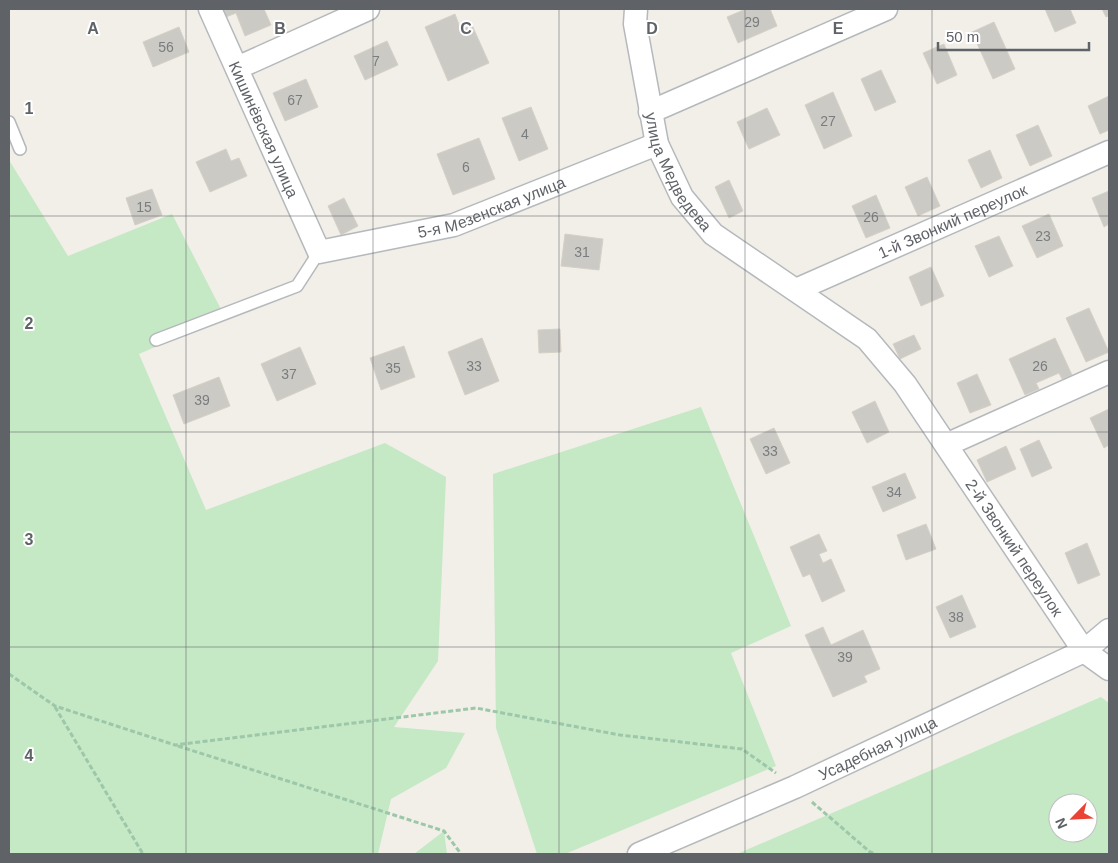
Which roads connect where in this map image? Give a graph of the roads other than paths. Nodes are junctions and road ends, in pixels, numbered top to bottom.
1 (210, 9) edge
2 (368, 9) edge
3 (636, 9) edge
4 (886, 9) edge
5 (237, 68) junction
6 (650, 112) junction
7 (9, 122) edge
8 (657, 144) junction
9 (20, 149) dead end
10 (1109, 152) edge
11 (319, 252) junction
12 (796, 290) junction
13 (156, 340) dead end
14 (1109, 372) edge
15 (946, 446) junction
16 (1109, 630) edge
17 (1084, 651) junction
18 (1109, 669) edge
19 (639, 854) edge

1 - 5 street, Кишинёвская улица
2 - 5 street
3 - 6 street, улица Медведева
4 - 6 street
5 - 11 street, Кишинёвская улица
6 - 8 street, улица Медведева
7 - 9 lane
8 - 11 street, 5-я Мезенская улица
8 - 12 street, улица Медведева
10 - 12 street, 1-й Звонкий переулок
11 - 13 lane
12 - 15 street, 2-й Звонкий переулок
14 - 15 street
15 - 17 street, 2-й Звонкий переулок
16 - 17 street, Усадебная улица
17 - 18 street
17 - 19 street, Усадебная улица

